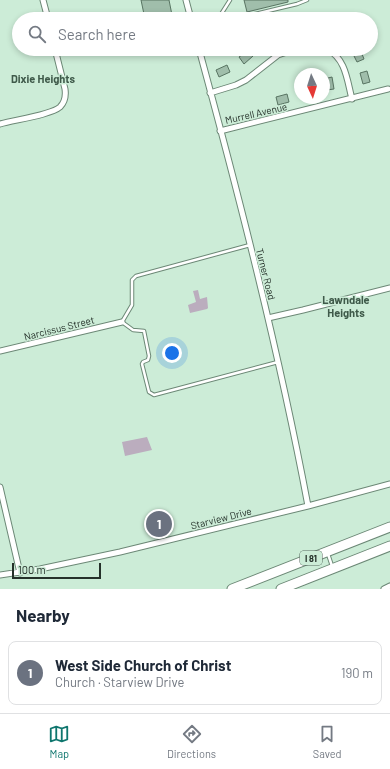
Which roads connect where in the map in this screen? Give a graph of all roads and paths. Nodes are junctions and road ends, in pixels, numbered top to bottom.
1 (43, 0) edge
2 (186, 0) edge
3 (230, 0) edge
4 (307, 0) edge
5 (46, 12) edge
6 (189, 12) edge
7 (222, 12) edge
8 (263, 12) edge
9 (57, 56) edge
10 (201, 56) edge
11 (277, 56) edge
12 (336, 56) edge
13 (389, 89) edge
14 (210, 93) junction
15 (352, 99) junction
16 (0, 124) edge
17 (220, 131) junction
18 (250, 245) junction
19 (390, 288) edge
20 (268, 318) junction
21 (122, 322) junction
22 (0, 351) edge
23 (278, 361) junction
24 (390, 484) edge
25 (0, 487) edge
26 (308, 506) junction
27 (390, 527) edge
28 (390, 546) edge
29 (328, 552) junction
30 (333, 568) junction
31 (20, 573) junction
32 (0, 575) edge
33 (390, 586) edge
34 (232, 589) edge
35 (280, 589) edge
36 (384, 589) edge

1 - 5 street
2 - 6 street
3 - 7 lane
4 - 8 lane
9 - 16 street
10 - 14 street, Turner Road
11 - 14 street
12 - 15 street
13 - 15 street, Murrell Avenue
14 - 17 street, Turner Road
15 - 17 street, Murrell Avenue
17 - 18 street, Turner Road
18 - 20 street, Turner Road
18 - 21 lane
19 - 20 street
20 - 23 street, Turner Road
21 - 22 street, Narcissus Street
21 - 23 lane
23 - 26 street, Turner Road
24 - 26 street, Starview Drive
25 - 31 street
26 - 31 street, Starview Drive
27 - 29 highway, I 81
28 - 30 highway, I 81
29 - 30 lane
29 - 34 highway, I 81
30 - 35 highway, I 81
31 - 32 street, Starview Drive
33 - 36 street

